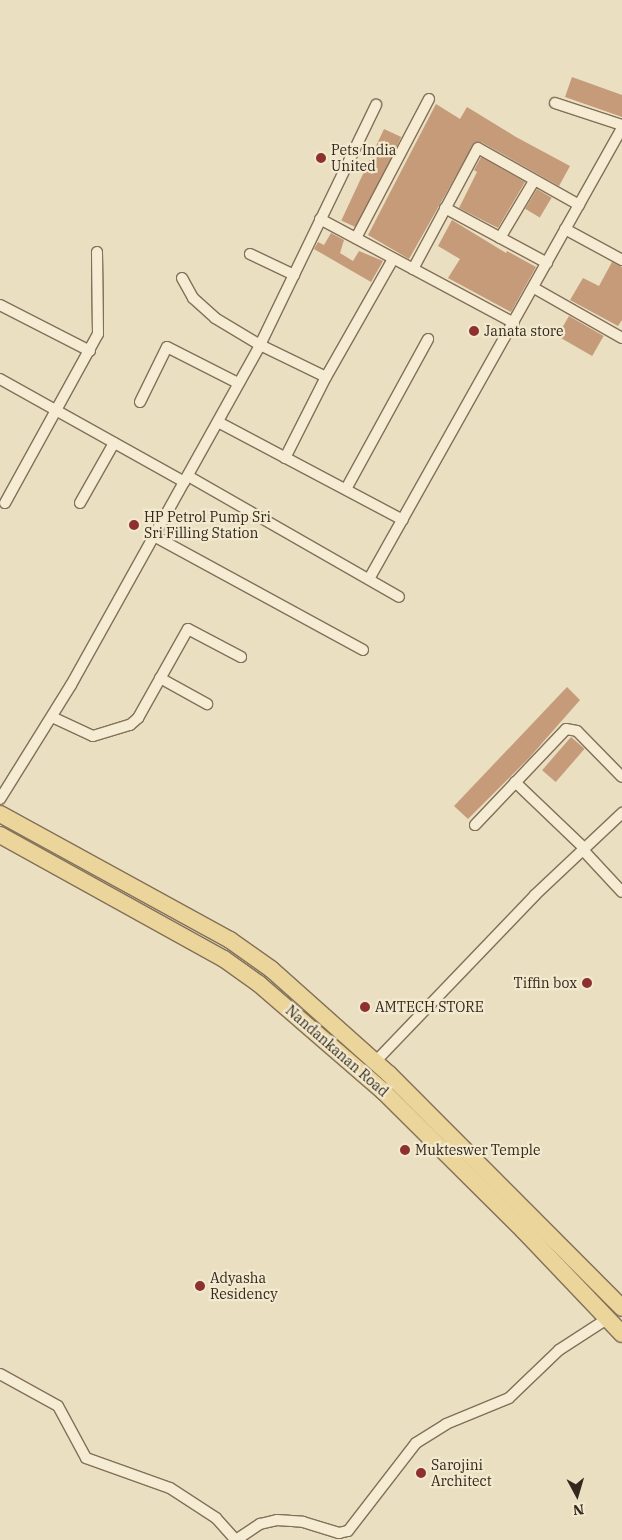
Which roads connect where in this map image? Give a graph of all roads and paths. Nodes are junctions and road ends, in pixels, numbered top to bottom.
1 (429, 99) dead end
2 (556, 103) dead end
3 (376, 105) dead end
4 (622, 126) edge
5 (534, 181) junction
6 (578, 205) junction
7 (444, 208) junction
8 (320, 219) junction
9 (565, 229) junction
10 (356, 238) junction
11 (500, 238) junction
12 (97, 252) dead end
13 (250, 254) dead end
14 (393, 259) junction
15 (622, 260) edge
16 (547, 263) junction
17 (413, 269) junction
18 (294, 274) junction
19 (182, 278) dead end
20 (534, 288) junction
21 (0, 305) edge
22 (514, 323) junction
23 (622, 338) edge
24 (428, 339) dead end
25 (260, 345) junction
26 (90, 351) junction
27 (326, 377) junction
28 (0, 380) edge
29 (238, 383) junction
30 (140, 402) dead end
31 (56, 410) junction
32 (218, 422) junction
33 (114, 443) junction
34 (284, 458) junction
35 (186, 479) junction
36 (346, 490) junction
37 (5, 503) dead end
38 (80, 503) dead end
39 (403, 520) junction
40 (154, 536) junction
41 (369, 579) junction
42 (399, 597) dead end
43 (363, 650) dead end
44 (241, 657) dead end
45 (160, 678) junction
46 (207, 704) dead end
47 (52, 717) junction
48 (622, 776) edge
49 (515, 782) junction
50 (0, 799) edge
51 (622, 813) edge
52 (0, 814) edge
53 (475, 825) dead end
54 (30, 831) junction
55 (0, 835) edge
56 (20, 848) junction
57 (583, 849) junction
58 (622, 892) edge
59 (375, 1062) junction
60 (622, 1308) edge
61 (608, 1319) junction
62 (622, 1334) edge
63 (0, 1374) edge
64 (236, 1540) edge

1 - 10 street
2 - 4 street
3 - 8 street
4 - 6 street
5 - 6 street
5 - 7 street
5 - 11 street
6 - 9 street
7 - 11 street
7 - 17 street
8 - 10 street
8 - 18 street
9 - 15 street
9 - 16 street
10 - 14 street
11 - 16 street
12 - 26 street
13 - 18 street
14 - 17 street
14 - 27 street
16 - 20 street
17 - 22 street
18 - 25 street
19 - 25 street
20 - 22 street
20 - 23 street
21 - 26 street
22 - 39 street
24 - 36 street
25 - 27 street
25 - 29 street
26 - 31 street
27 - 34 street
28 - 31 street
29 - 30 street
29 - 32 street
31 - 33 street
31 - 37 street
32 - 34 street
32 - 35 street
33 - 35 street
33 - 38 street
34 - 36 street
35 - 40 street
35 - 41 street
36 - 39 street
39 - 41 street
40 - 43 street
40 - 47 street
41 - 42 street
44 - 45 street
45 - 46 street
45 - 47 street
47 - 50 street
48 - 49 street
49 - 53 street
49 - 57 street
51 - 57 street
52 - 54 main road, Nandankanan Road
54 - 56 main road
54 - 59 main road, Nandankanan Road
55 - 56 main road, Nandankanan Road
56 - 61 main road, Nandankanan Road
57 - 58 street
57 - 59 street
59 - 60 main road, Nandankanan Road
61 - 62 main road, Nandankanan Road
61 - 64 street
63 - 64 street

